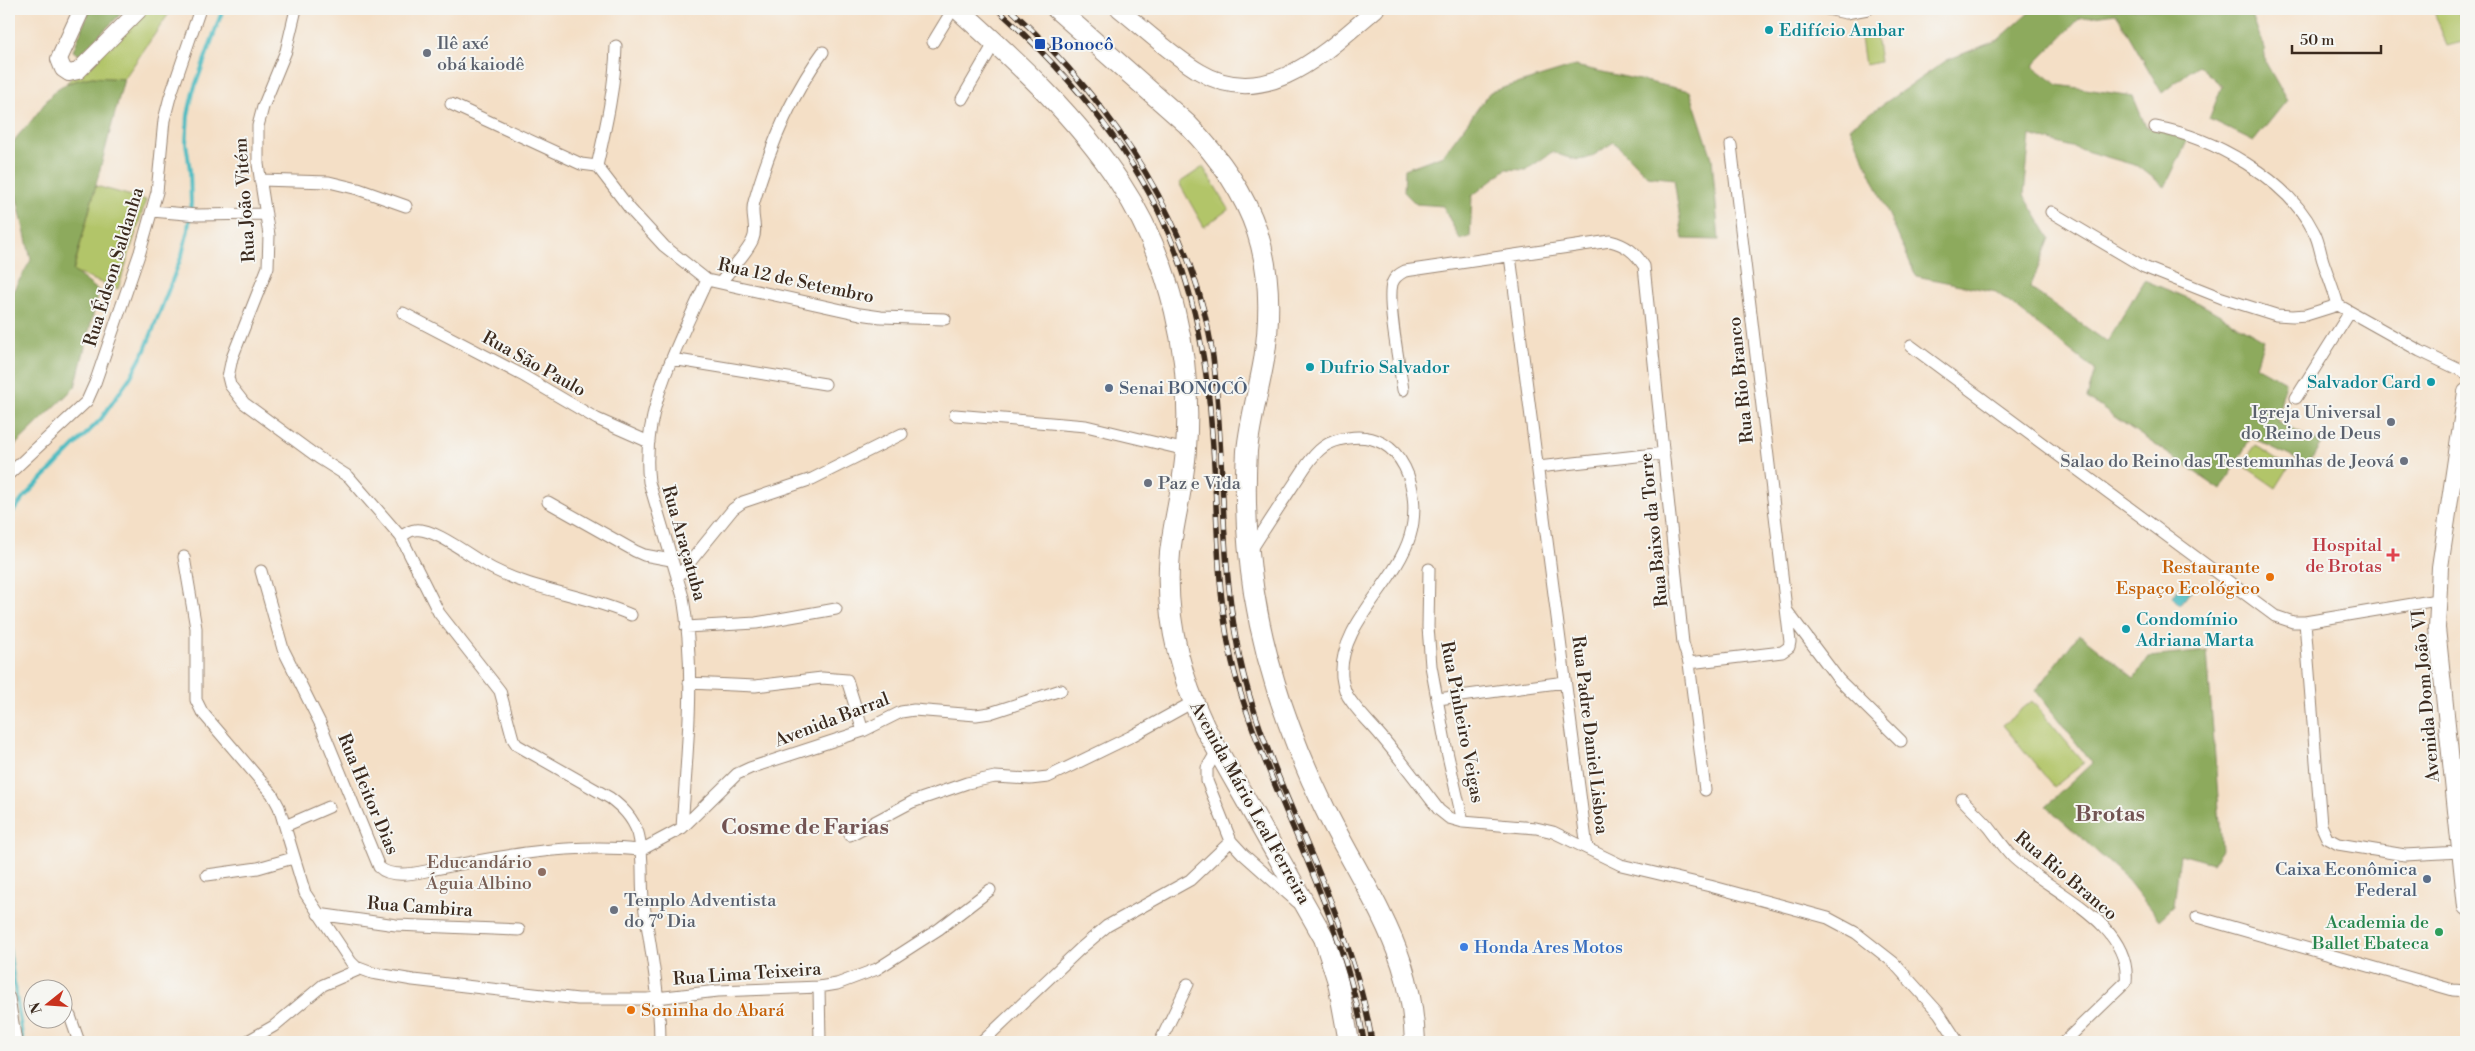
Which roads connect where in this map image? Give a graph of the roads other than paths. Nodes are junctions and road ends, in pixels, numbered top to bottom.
1 (82, 9) edge
2 (140, 9) edge
3 (200, 9) edge
4 (296, 9) edge
5 (953, 9) edge
6 (958, 9) edge
7 (1057, 9) edge
8 (1118, 9) edge
9 (1376, 9) edge
10 (1827, 9) edge
11 (1868, 9) edge
12 (933, 42) dead end
13 (996, 42) junction
14 (616, 46) dead end
15 (823, 52) dead end
16 (962, 99) dead end
17 (451, 104) dead end
18 (2155, 127) dead end
19 (1731, 145) dead end
20 (597, 166) junction
21 (260, 180) junction
22 (406, 206) dead end
23 (152, 210) junction
24 (2051, 212) dead end
25 (266, 214) junction
26 (1510, 256) junction
27 (707, 280) junction
28 (721, 282) junction
29 (2338, 305) junction
30 (2350, 312) junction
31 (403, 313) dead end
32 (945, 319) dead end
33 (1911, 346) dead end
34 (672, 359) junction
35 (2466, 373) edge
36 (825, 384) dead end
37 (1403, 390) dead end
38 (2466, 392) edge
39 (2296, 398) dead end
40 (955, 415) dead end
41 (902, 434) dead end
42 (649, 442) junction
43 (1186, 450) junction
44 (1664, 453) junction
45 (1538, 467) junction
46 (9, 474) edge
47 (548, 502) dead end
48 (401, 537) junction
49 (1249, 554) junction
50 (184, 557) dead end
51 (671, 560) junction
52 (1429, 569) dead end
53 (261, 571) dead end
54 (677, 578) junction
55 (2437, 600) junction
56 (836, 609) dead end
57 (1787, 611) junction
58 (631, 615) dead end
59 (2305, 622) junction
60 (686, 627) junction
61 (1689, 663) junction
62 (1565, 682) junction
63 (689, 683) junction
64 (1061, 690) dead end
65 (1438, 699) junction
66 (1193, 702) junction
67 (863, 731) junction
68 (1901, 741) dead end
69 (1217, 750) junction
70 (1705, 790) dead end
71 (1962, 799) dead end
72 (329, 807) dead end
73 (1463, 822) junction
74 (285, 826) junction
75 (682, 828) junction
76 (850, 835) dead end
77 (1231, 841) junction
78 (1587, 848) junction
79 (641, 850) junction
80 (2460, 852) junction
81 (294, 858) junction
82 (207, 876) dead end
83 (990, 890) dead end
84 (2466, 907) edge
85 (318, 914) junction
86 (1314, 917) junction
87 (2197, 917) dead end
88 (519, 930) dead end
89 (360, 969) junction
90 (1188, 984) dead end
91 (819, 987) junction
92 (2466, 992) edge
93 (9, 998) edge
94 (659, 998) junction
95 (72, 1022) edge
96 (16, 1042) edge
97 (79, 1042) edge
98 (246, 1042) edge
99 (660, 1042) edge
100 (820, 1042) edge
101 (982, 1042) edge
102 (1160, 1042) edge
103 (1349, 1042) edge
104 (1415, 1042) edge
105 (1958, 1042) edge
106 (2064, 1042) edge

1 - 2 main road
3 - 23 street, Rua Édson Saldanha
4 - 21 street, Rua João Vitém
5 - 12 street
6 - 13 highway, Avenida Mário Leal Ferreira
7 - 49 highway
8 - 9 main road
10 - 11 street
13 - 16 street
13 - 43 highway, Avenida Mário Leal Ferreira
14 - 20 street
15 - 28 street
17 - 20 street
18 - 29 street
19 - 57 street, Rua Rio Branco
20 - 27 street, Rua 12 de Setembro
21 - 22 street
21 - 25 street, Rua João Vitém
23 - 25 street
23 - 46 street, Rua Édson Saldanha
24 - 29 street
25 - 48 street, Rua João Vitém
26 - 37 street
26 - 44 street, Rua Baixo da Torre
26 - 45 street, Rua Padre Daniel Lisboa
27 - 28 street, Rua 12 de Setembro
27 - 34 street, Rua Araçatuba
28 - 32 street, Rua 12 de Setembro
29 - 30 street
30 - 35 street
30 - 39 street
31 - 42 street, Rua São Paulo
33 - 59 street
34 - 36 street
34 - 42 street, Rua Araçatuba
38 - 55 main road, Avenida Dom João VI
40 - 43 street
41 - 54 street
42 - 51 street, Rua Araçatuba
43 - 66 highway, Avenida Mário Leal Ferreira
44 - 45 street
44 - 61 street, Rua Baixo da Torre
45 - 62 street, Rua Padre Daniel Lisboa
47 - 51 street
48 - 58 street
48 - 79 street, Rua João Vitém
49 - 73 street
49 - 104 highway
50 - 74 street
51 - 54 street, Rua Araçatuba
52 - 65 street, Rua Pinheiro Veigas
53 - 79 street, Rua Heitor Dias
54 - 60 street, Rua Araçatuba
55 - 59 street
55 - 80 main road, Avenida Dom João VI
56 - 60 street
57 - 61 street, Rua Rio Branco
57 - 68 street, Rua Rio Branco
59 - 80 street
60 - 63 street, Rua Araçatuba
61 - 70 street, Rua Baixo da Torre
62 - 65 street
62 - 78 street, Rua Padre Daniel Lisboa
63 - 67 street
63 - 75 street, Rua Araçatuba
64 - 67 street, Avenida Barral
65 - 73 street, Rua Pinheiro Veigas
66 - 69 highway, Avenida Mário Leal Ferreira
66 - 76 street
67 - 75 street, Avenida Barral
69 - 77 street
69 - 86 highway, Avenida Mário Leal Ferreira
71 - 106 street, Rua Rio Branco
72 - 74 street
73 - 78 street
74 - 81 street
75 - 79 street, Avenida Barral
77 - 86 street
77 - 101 street
78 - 105 street, Rua Padre Daniel Lisboa
79 - 94 street, Rua João Vitém
80 - 84 main road, Avenida Dom João VI
81 - 82 street
81 - 85 street
83 - 91 street, Rua Lima Teixeira
85 - 88 street, Rua Cambira
85 - 89 street
86 - 103 highway, Avenida Mário Leal Ferreira
87 - 92 street
89 - 94 street, Rua Lima Teixeira
89 - 98 street
90 - 102 street
91 - 94 street, Rua Lima Teixeira
91 - 100 street
93 - 96 street
94 - 99 street, Rua João Vitém
95 - 97 street

